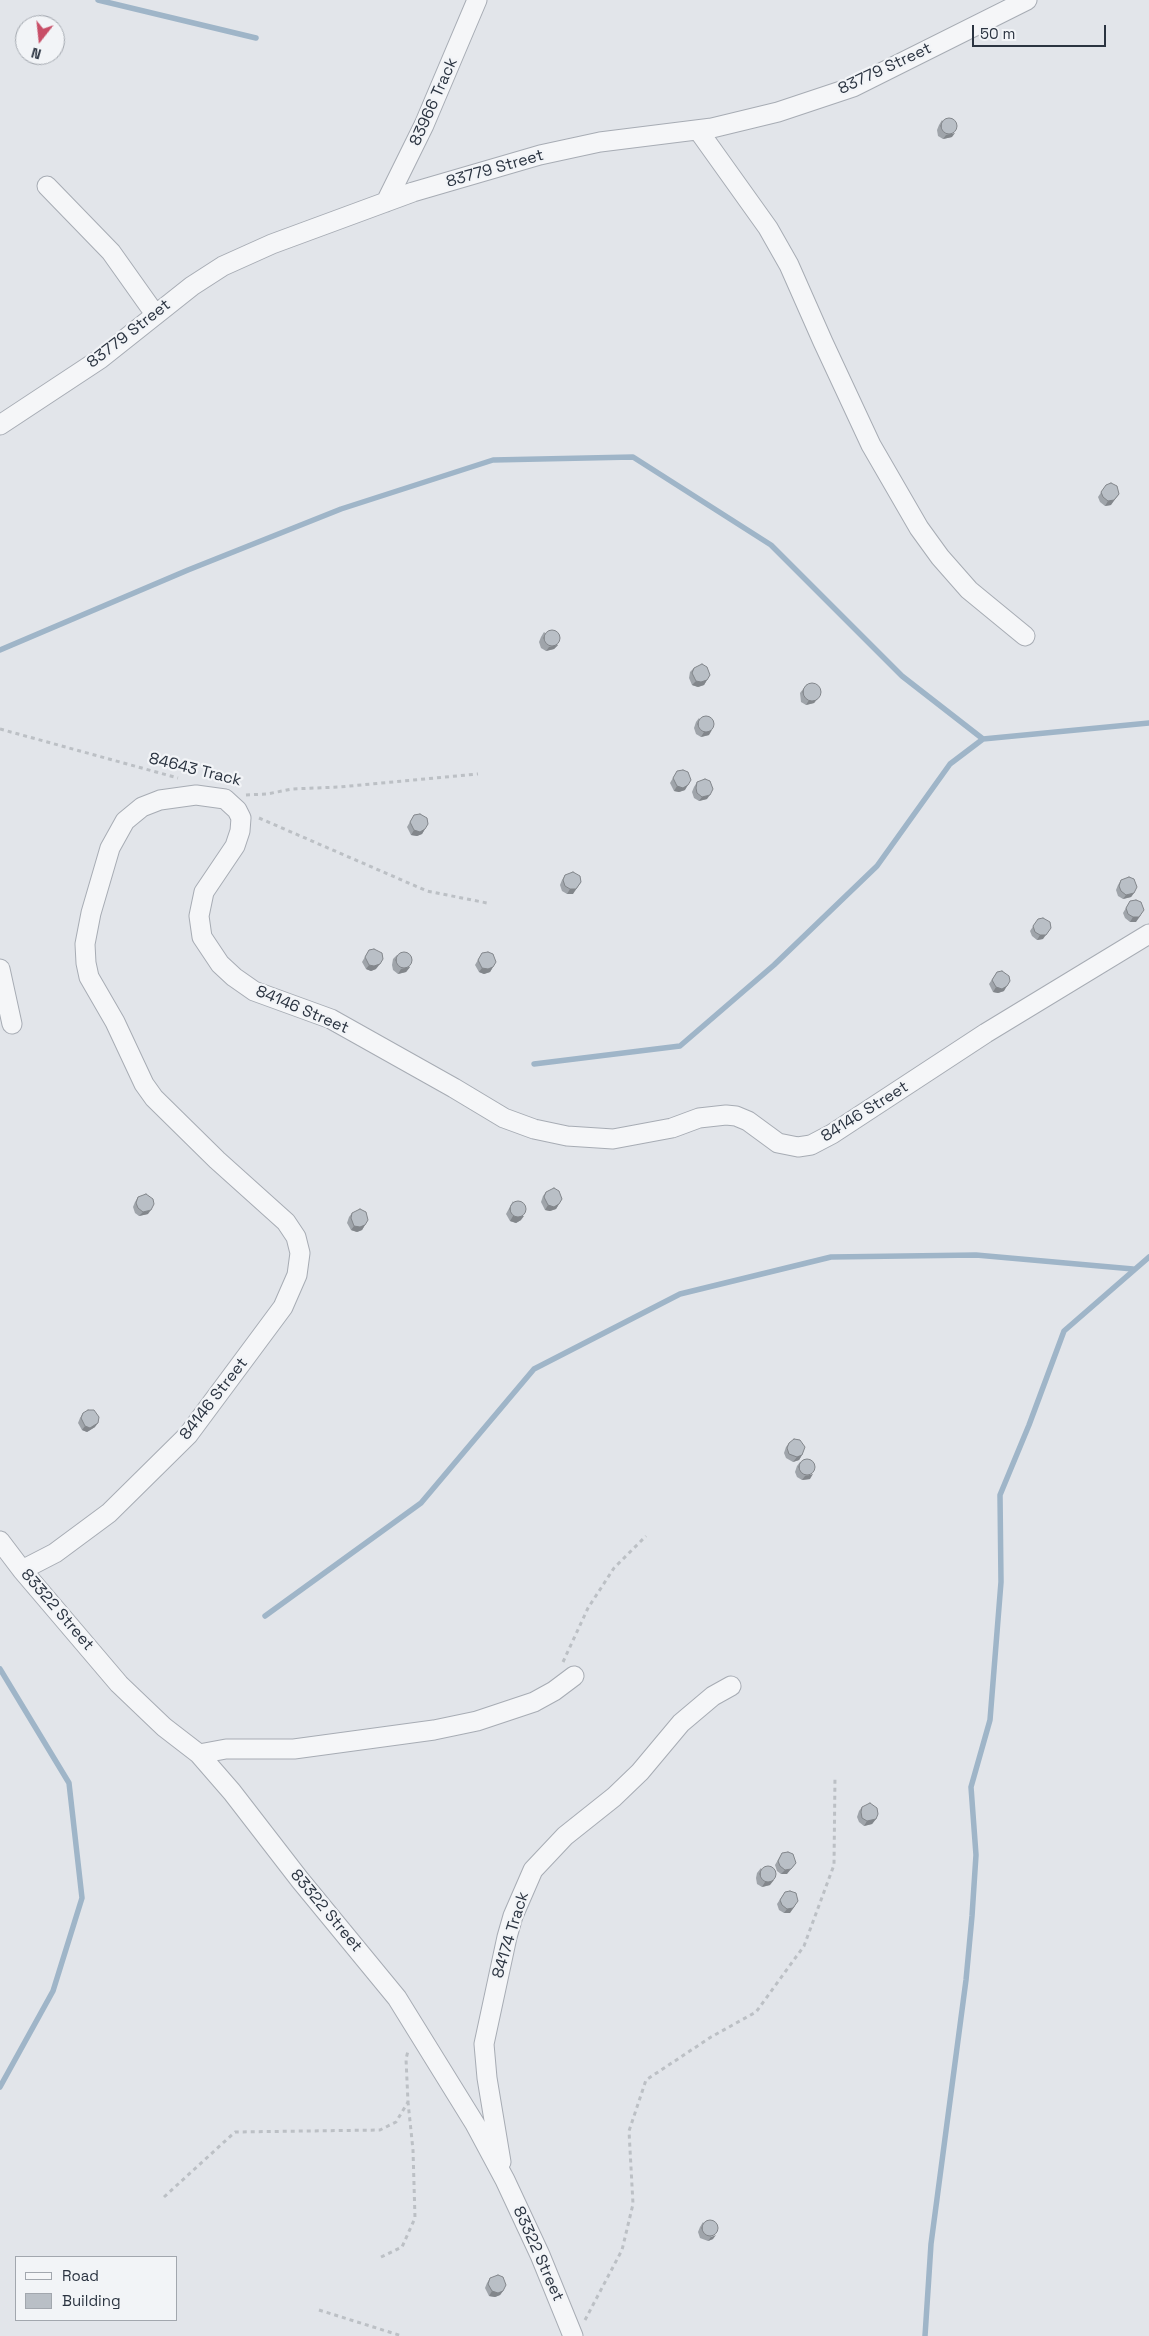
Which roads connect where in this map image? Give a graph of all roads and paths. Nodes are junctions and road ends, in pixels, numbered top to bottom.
1 (1027, 0) edge
2 (475, 1) edge
3 (698, 130) junction
4 (47, 186) dead end
5 (386, 202) junction
6 (155, 314) junction
7 (0, 425) edge
8 (1025, 636) dead end
9 (0, 729) edge
10 (478, 774) dead end
11 (186, 781) dead end
12 (239, 796) dead end
13 (241, 818) junction
14 (487, 903) dead end
15 (1149, 934) edge
16 (0, 969) edge
17 (12, 1024) dead end
18 (646, 1536) dead end
19 (4, 1546) edge
20 (0, 1568) edge
21 (22, 1570) junction
22 (567, 1672) joint
23 (730, 1686) dead end
24 (199, 1754) junction
25 (834, 1776) dead end
26 (418, 2030) junction
27 (408, 2102) junction
28 (504, 2180) junction
29 (164, 2197) dead end
30 (382, 2257) dead end
31 (319, 2310) dead end
32 (577, 2332) edge
33 (402, 2336) edge

1 - 3 street, 83779 Street
2 - 5 street, 83966 Track
3 - 5 street, 83779 Street
3 - 8 street
4 - 6 street
5 - 6 street, 83779 Street
6 - 7 street, 83779 Street
9 - 11 path, 84643 Track
10 - 12 path, 84643 Track
13 - 14 path
13 - 15 street, 84146 Street
13 - 21 street, 84146 Street
16 - 17 street
18 - 22 path
19 - 20 street
19 - 21 street, 83322 Street
21 - 24 street, 83322 Street
22 - 24 street
23 - 28 street, 84174 Track
24 - 26 street, 83322 Street
25 - 32 path
26 - 27 path
26 - 28 street, 83322 Street
27 - 29 path
27 - 30 path
28 - 32 street, 83322 Street
31 - 33 path

